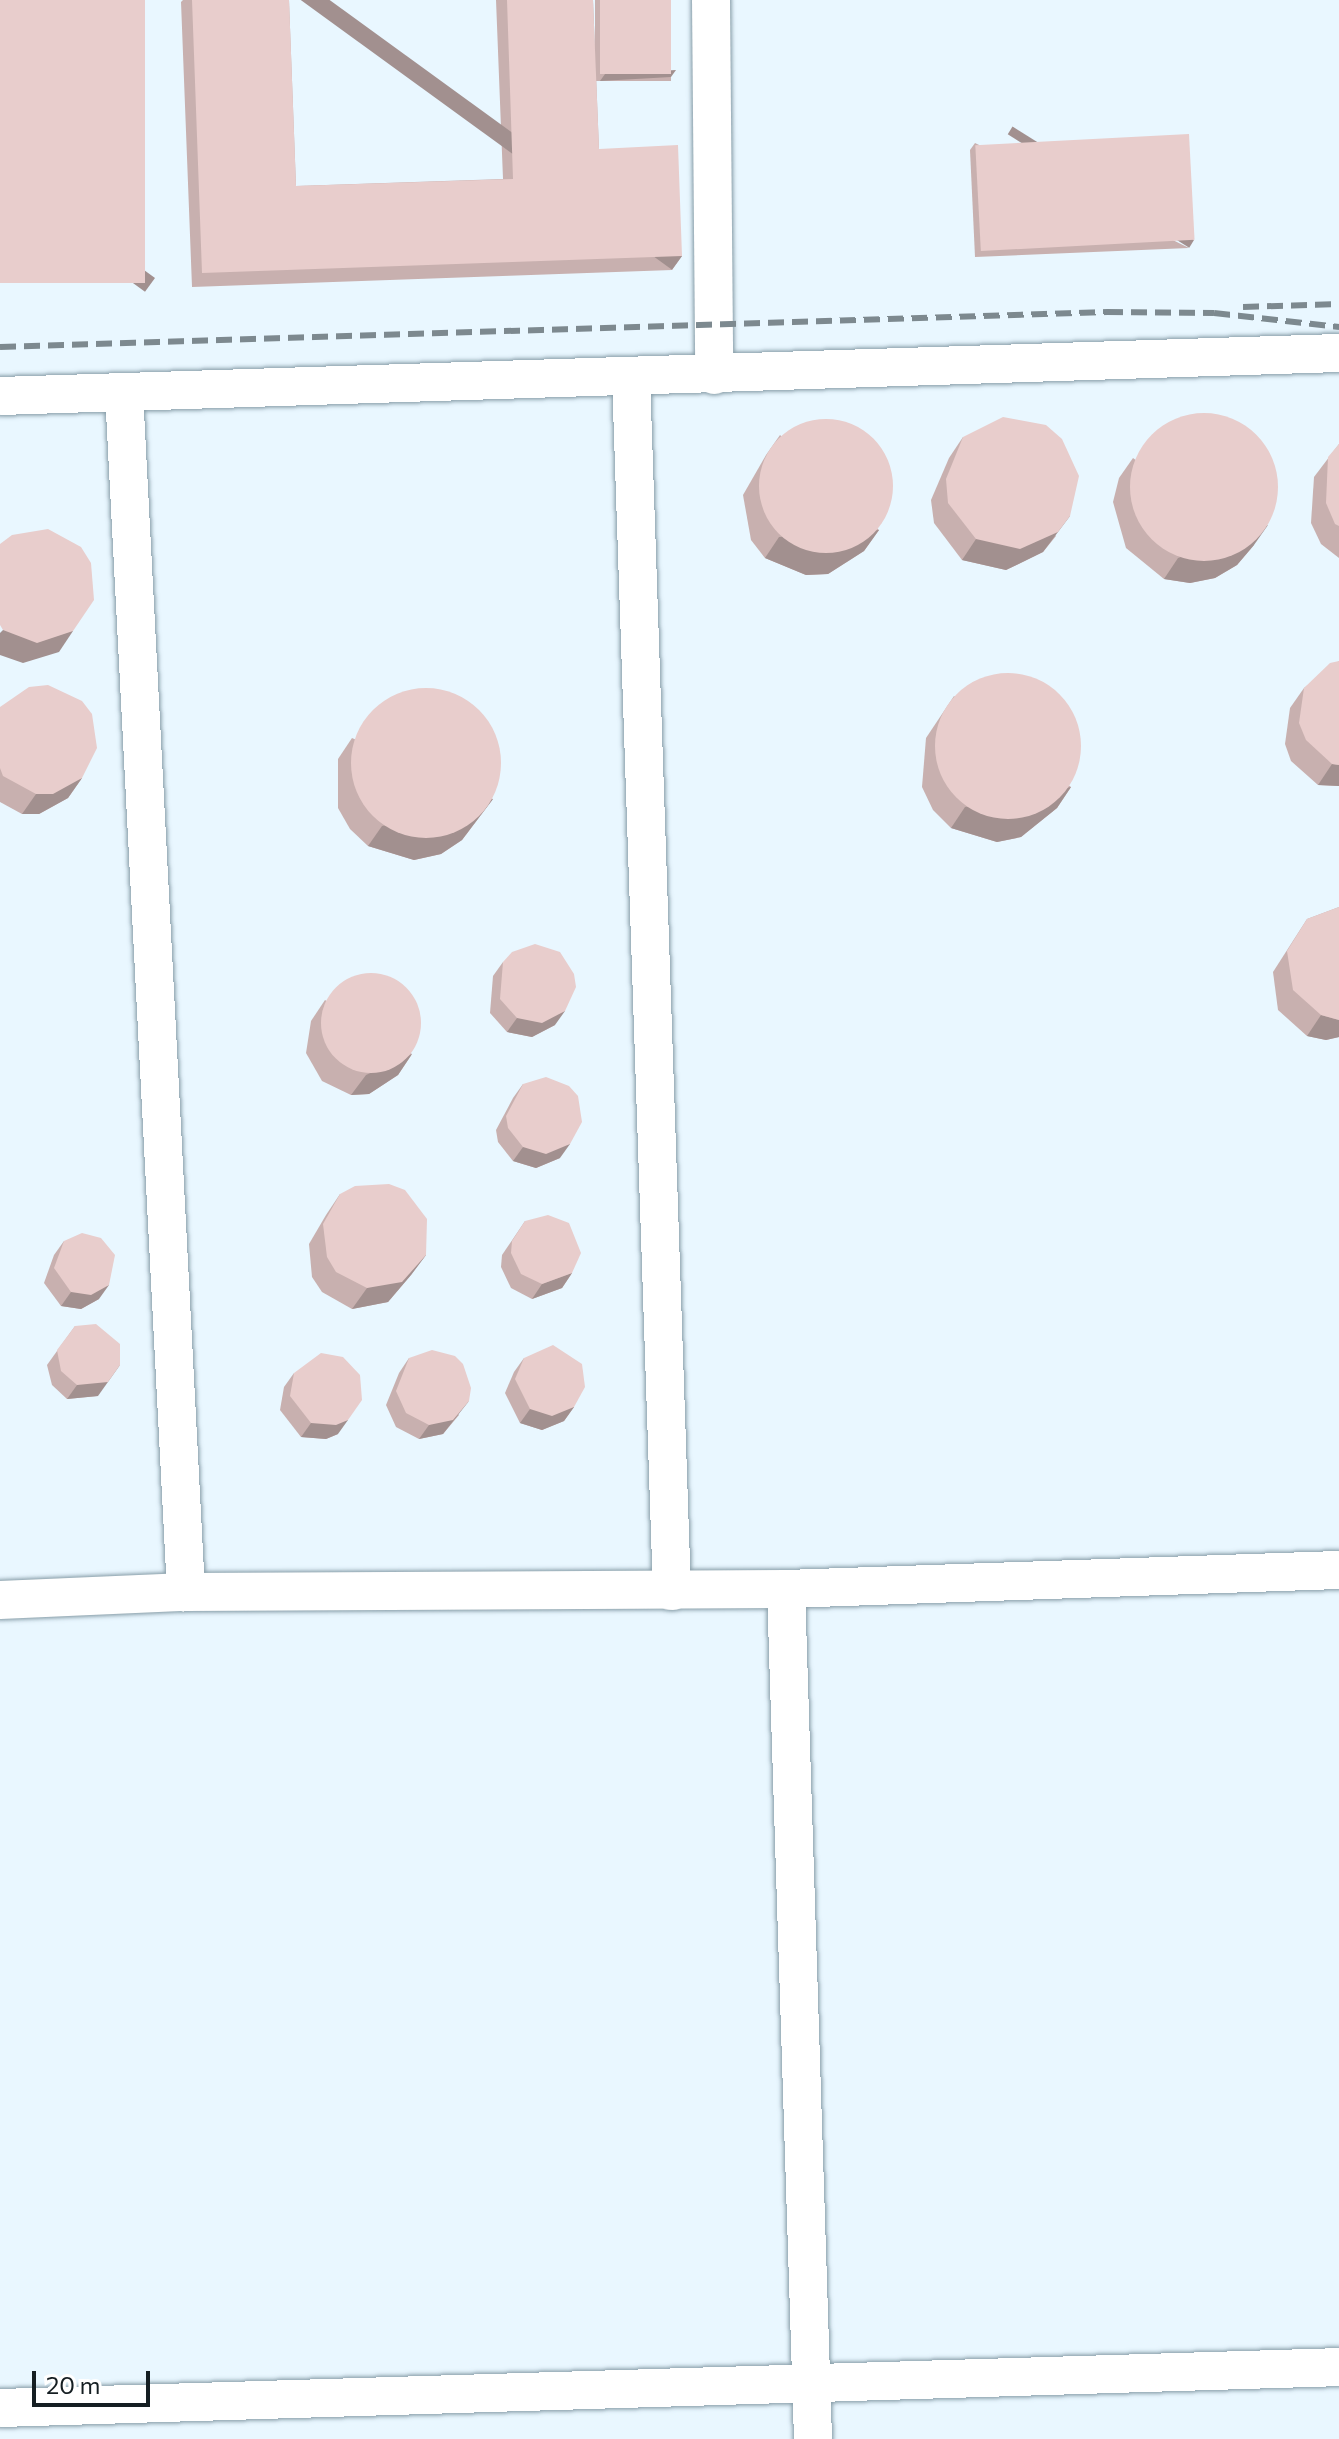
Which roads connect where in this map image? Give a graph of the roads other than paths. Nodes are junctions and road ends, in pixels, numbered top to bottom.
1 (711, 0) edge
2 (1339, 353) edge
3 (714, 375) junction
4 (631, 376) junction
5 (124, 392) junction
6 (0, 396) edge
7 (1339, 1570) edge
8 (786, 1589) junction
9 (672, 1591) junction
10 (186, 1592) junction
11 (0, 1600) edge
12 (1339, 2367) edge
13 (811, 2381) junction
14 (0, 2408) edge
15 (813, 2439) edge

1 - 3 lane
2 - 3 lane
3 - 4 lane
4 - 5 lane
4 - 9 lane
5 - 6 lane
5 - 10 lane
7 - 8 lane
8 - 9 lane
8 - 13 lane
9 - 10 lane
10 - 11 lane
12 - 13 lane
13 - 14 lane
13 - 15 lane

